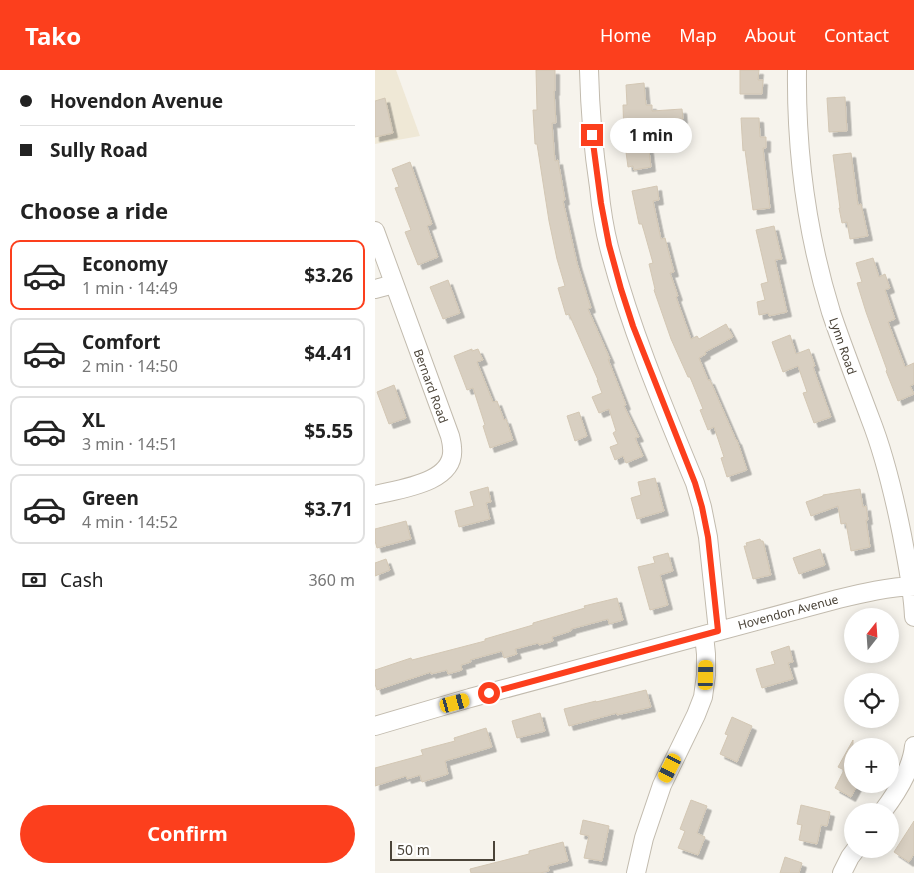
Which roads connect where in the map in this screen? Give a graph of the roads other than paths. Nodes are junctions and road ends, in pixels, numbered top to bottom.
1 (589, 70) edge
2 (797, 70) edge
3 (375, 230) edge
4 (394, 284) junction
5 (375, 289) edge
6 (375, 495) edge
7 (913, 586) edge
8 (914, 617) edge
9 (711, 633) junction
10 (375, 726) edge
11 (914, 746) edge
12 (889, 803) edge
13 (850, 858) edge
14 (636, 873) edge
15 (842, 873) edge

1 - 9 street
2 - 7 street, Lynn Road
3 - 4 street, Bernard Road
4 - 5 street
4 - 6 street, Bernard Road
7 - 8 street, Lynn Road
7 - 9 street, Hovendon Avenue
9 - 10 street, Hovendon Avenue
9 - 14 street
11 - 12 street
13 - 15 street

